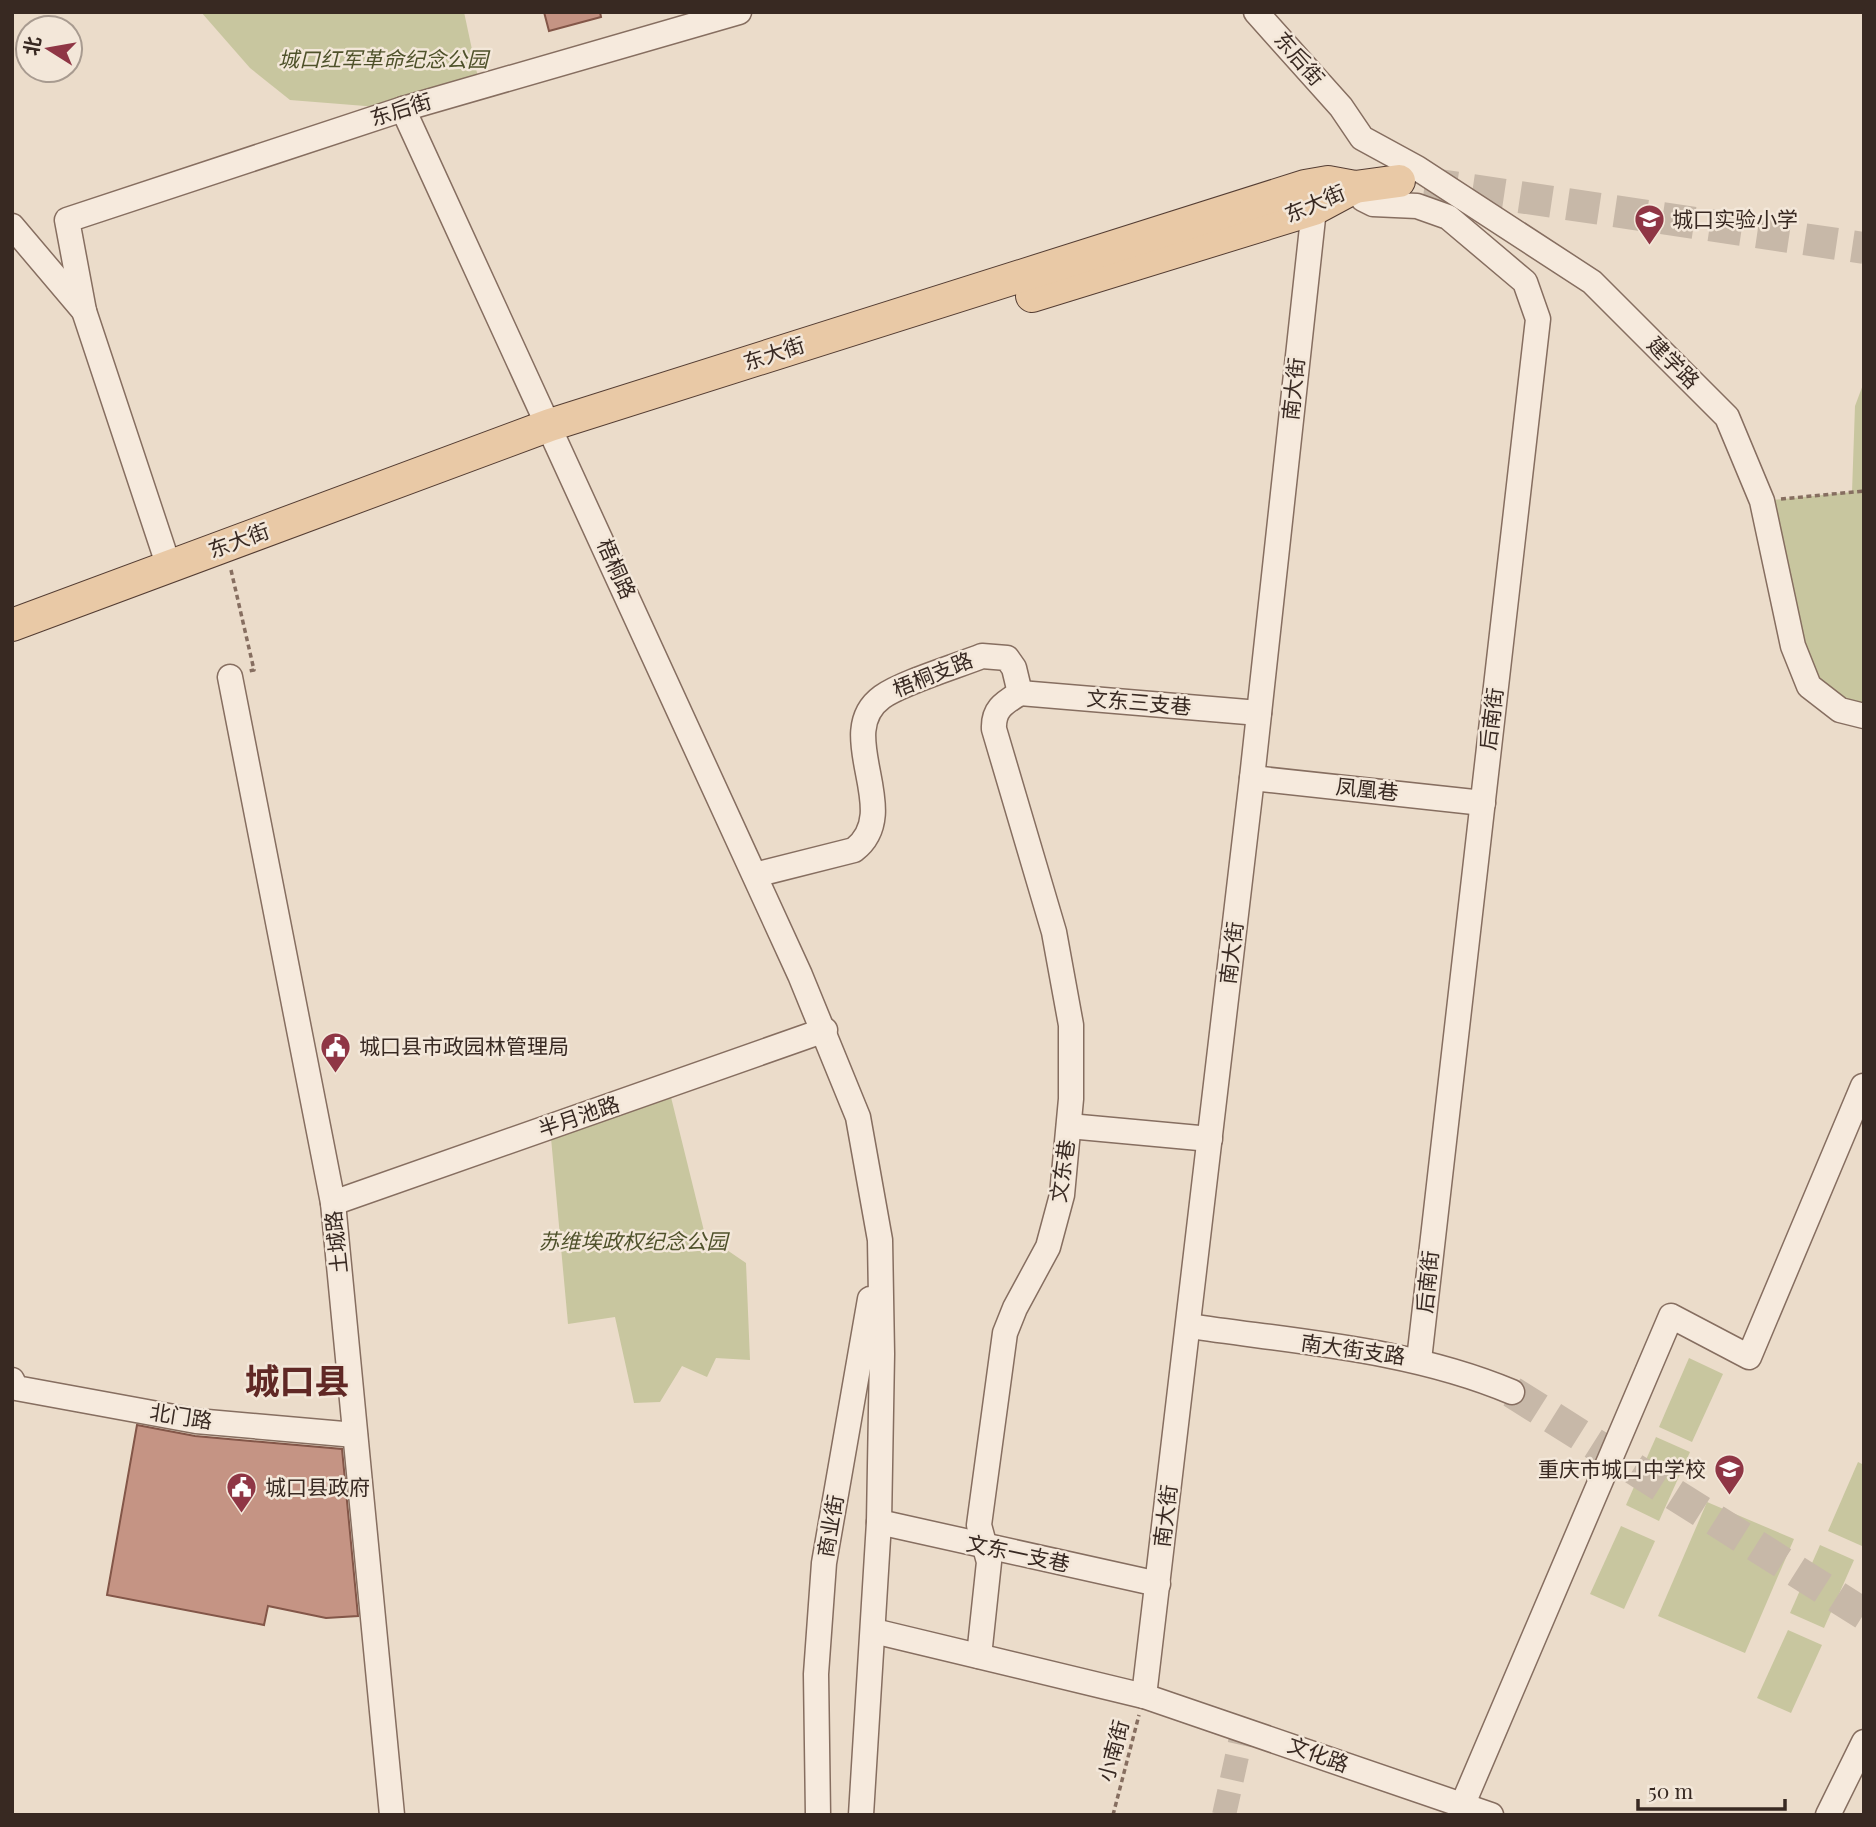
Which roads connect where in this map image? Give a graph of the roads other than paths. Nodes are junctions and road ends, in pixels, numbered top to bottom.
1 (739, 12) edge
2 (1256, 12) edge
3 (1341, 107) joint
4 (403, 109) junction
5 (1399, 181) tunnel mouth
6 (1355, 187) junction
7 (1314, 209) junction
8 (12, 226) edge
9 (85, 311) junction
10 (554, 433) junction
11 (169, 567) junction
12 (12, 625) edge
13 (12, 644) edge
14 (230, 677) road end
15 (1020, 693) junction
16 (1259, 713) junction
17 (1864, 716) edge
18 (1252, 778) junction
19 (1483, 803) junction
20 (755, 875) junction
21 (825, 1030) junction
22 (1863, 1086) edge
23 (1069, 1126) junction
24 (1210, 1139) junction
25 (333, 1203) junction
26 (880, 1240) junction
27 (1189, 1326) junction
28 (1419, 1360) junction
29 (12, 1380) edge
30 (1512, 1392) tunnel mouth
31 (355, 1435) junction
32 (879, 1522) junction
33 (987, 1548) junction
34 (1158, 1584) junction
35 (873, 1631) junction
36 (979, 1656) junction
37 (1144, 1696) junction
38 (1864, 1742) edge
39 (1462, 1806) junction
40 (392, 1815) edge
41 (818, 1815) edge
42 (861, 1815) edge
43 (1491, 1815) edge
44 (1829, 1815) edge

1 - 4 street, 东后街
2 - 3 street, 东后街
3 - 17 street, 建学路
4 - 9 street, 东后街
4 - 10 street, 梧桐路
5 - 6 main road
6 - 7 main road, 东大街
6 - 10 main road, 东大街
6 - 19 street, 后南街
7 - 10 main road, 东大街
7 - 16 street, 南大街
8 - 9 street
9 - 11 street
10 - 11 main road, 东大街
10 - 13 main road, 东大街
10 - 20 street, 梧桐路
11 - 12 main road, 东大街
14 - 25 street, 土城路
15 - 16 street, 文东三支巷
15 - 20 street, 梧桐支路
15 - 23 street, 文东巷
16 - 18 street, 南大街
18 - 19 street, 凤凰巷
18 - 24 street, 南大街
19 - 28 street, 后南街
20 - 21 street, 梧桐路
21 - 25 street, 半月池路
21 - 26 street, 商业街
22 - 39 street
23 - 24 street
23 - 33 street, 文东巷
24 - 27 street, 南大街
25 - 31 street, 土城路
26 - 32 street, 商业街
26 - 41 street, 商业街
27 - 28 street, 南大街支路
27 - 34 street, 南大街
28 - 30 street, 南大街支路
29 - 31 street, 北门路
31 - 40 street, 土城路
32 - 33 street, 文东一支巷
32 - 35 street, 商业街
33 - 34 street, 文东一支巷
33 - 36 street, 文东巷
34 - 37 street, 南大街
35 - 36 street, 文化路
35 - 42 street, 商业街
36 - 37 street, 文化路
37 - 39 street, 文化路
38 - 44 street
39 - 43 street, 文化路

